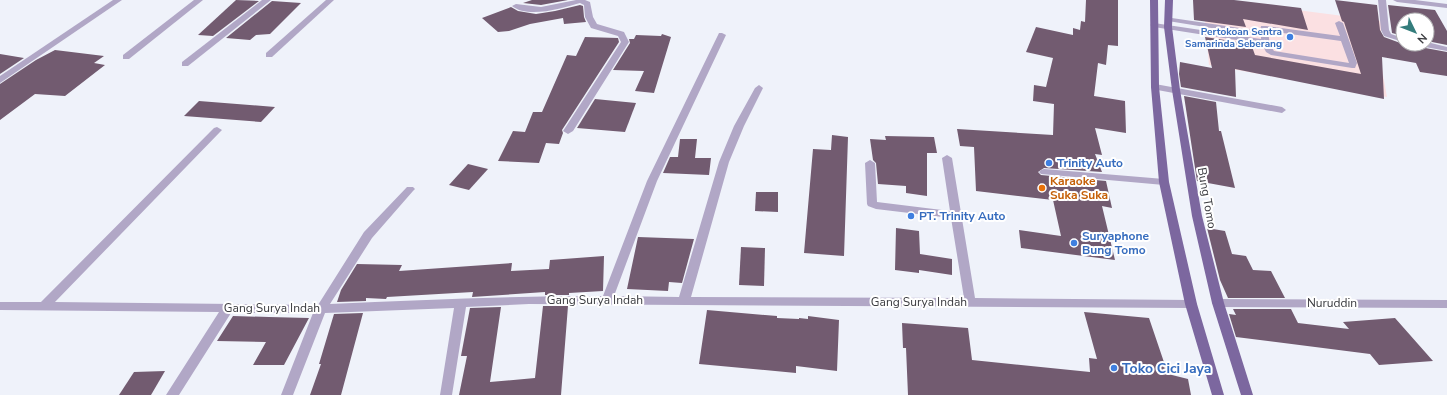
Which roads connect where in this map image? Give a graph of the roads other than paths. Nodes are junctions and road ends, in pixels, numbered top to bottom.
1 (118, 0) edge
2 (200, 0) edge
3 (267, 0) edge
4 (330, 0) edge
5 (582, 0) edge
6 (1169, 0) edge
7 (1382, 0) edge
8 (1397, 0) edge
9 (1153, 5) edge
10 (516, 6) dead end
11 (1447, 6) edge
12 (1168, 20) junction
13 (1339, 23) dead end
14 (1154, 25) junction
15 (722, 34) dead end
16 (1265, 38) junction
17 (1395, 38) edge
18 (1345, 39) junction
19 (1435, 46) edge
20 (1447, 49) edge
21 (269, 55) dead end
22 (126, 57) dead end
23 (185, 64) dead end
24 (0, 80) edge
25 (1155, 87) junction
26 (759, 88) dead end
27 (1176, 90) junction
28 (1282, 110) dead end
29 (217, 130) dead end
30 (568, 131) dead end
31 (948, 158) dead end
32 (870, 164) dead end
33 (1044, 172) dead end
34 (1164, 182) junction
35 (410, 190) dead end
36 (956, 215) junction
37 (607, 300) junction
38 (684, 300) junction
39 (461, 302) junction
40 (970, 302) junction
41 (1218, 303) junction
42 (1191, 304) junction
43 (1447, 304) edge
44 (45, 305) junction
45 (0, 306) edge
46 (228, 308) junction
47 (321, 309) junction
48 (172, 395) edge
49 (288, 395) edge
50 (446, 395) edge
51 (1218, 395) edge
52 (1247, 395) edge

1 - 24 street
2 - 22 street
3 - 23 street
4 - 21 street
5 - 10 street
5 - 30 street
6 - 12 main road, Bung Tomo
7 - 17 street
8 - 11 street
9 - 12 main road
9 - 14 main road
12 - 14 street
12 - 16 street
12 - 27 main road, Bung Tomo
13 - 18 street
14 - 25 main road
15 - 37 street
16 - 18 street
16 - 18 street
19 - 20 street
25 - 27 street
25 - 34 main road
26 - 38 street
27 - 28 street
27 - 41 main road, Bung Tomo
29 - 44 street
31 - 36 street
32 - 36 street
33 - 34 street
34 - 42 main road
35 - 47 street
36 - 40 street
37 - 38 street, Gang Surya Indah
37 - 39 street, Gang Surya Indah
38 - 40 street, Gang Surya Indah
39 - 47 street, Gang Surya Indah
39 - 50 street
40 - 42 street, Gang Surya Indah
41 - 43 street, Nuruddin
41 - 52 main road, Bung Tomo
42 - 51 main road
44 - 45 street, Gang Surya Indah
44 - 46 street, Gang Surya Indah
46 - 47 street, Gang Surya Indah
46 - 48 street
47 - 49 street

